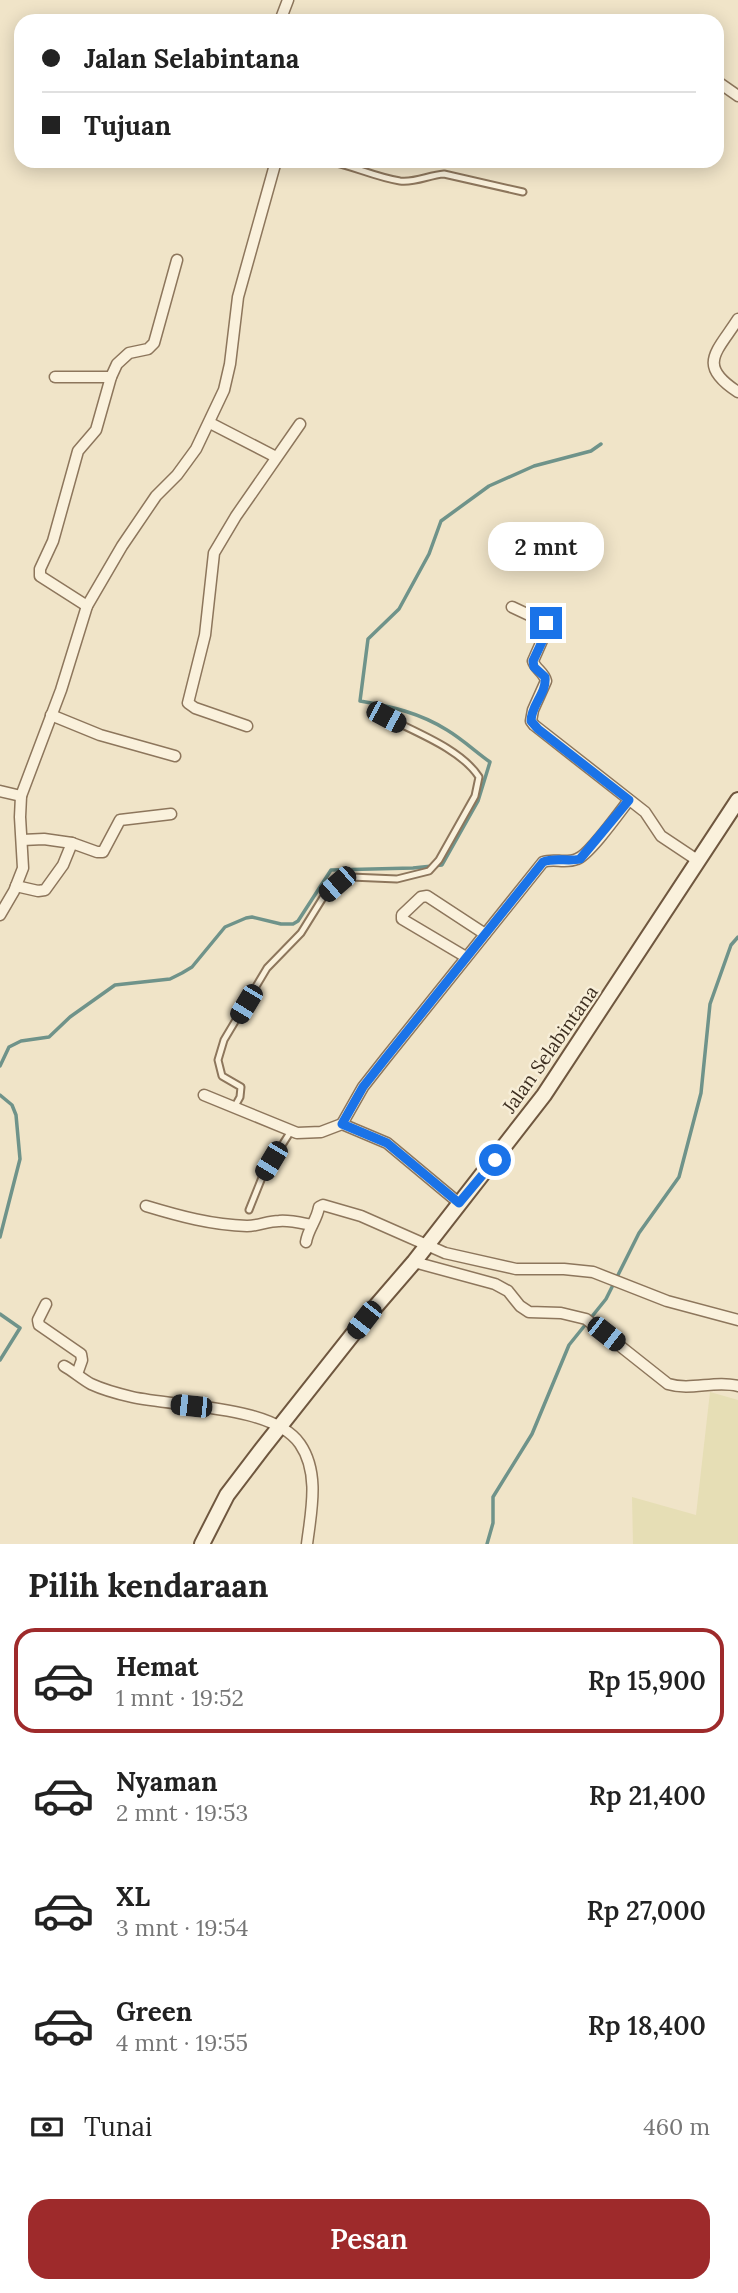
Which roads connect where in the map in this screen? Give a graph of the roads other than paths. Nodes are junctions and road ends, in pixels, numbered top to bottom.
1 (274, 168) edge
2 (354, 168) edge
3 (523, 192) dead end
4 (177, 260) dead end
5 (738, 319) edge
6 (55, 377) dead end
7 (111, 377) junction
8 (738, 392) edge
9 (210, 423) junction
10 (300, 424) dead end
11 (276, 457) junction
12 (87, 606) junction
13 (512, 607) dead end
14 (51, 715) junction
15 (386, 717) dead end
16 (247, 726) dead end
17 (175, 755) dead end
18 (0, 791) edge
19 (21, 796) junction
20 (629, 800) junction
21 (738, 800) edge
22 (171, 814) dead end
23 (22, 840) junction
24 (72, 843) junction
25 (697, 860) junction
26 (16, 886) junction
27 (0, 915) edge
28 (485, 934) junction
29 (466, 957) junction
30 (204, 1095) dead end
31 (235, 1107) junction
32 (342, 1124) junction
33 (291, 1131) junction
34 (459, 1203) junction
35 (146, 1206) dead end
36 (249, 1210) dead end
37 (311, 1225) junction
38 (306, 1242) dead end
39 (426, 1246) junction
40 (414, 1262) junction
41 (46, 1304) dead end
42 (738, 1321) edge
43 (64, 1366) dead end
44 (77, 1374) junction
45 (738, 1386) edge
46 (281, 1427) junction
47 (202, 1544) edge
48 (307, 1544) edge

1 - 9 street
2 - 3 lane
4 - 7 street
5 - 8 street
6 - 7 street
7 - 12 street
9 - 11 street
9 - 12 street
10 - 11 street
11 - 16 street
12 - 14 street
13 - 20 street
14 - 17 street
14 - 19 street
15 - 31 lane
18 - 19 street
19 - 23 street
20 - 25 street
20 - 28 street
21 - 25 street, Jalan Selabintana
22 - 24 street
23 - 24 street
23 - 26 street
24 - 26 street
25 - 34 street, Jalan Selabintana
26 - 27 street
28 - 29 street
28 - 29 street
29 - 32 street
30 - 31 street
31 - 33 street
32 - 33 street
32 - 34 street
33 - 36 lane
34 - 39 street, Jalan Selabintana
35 - 37 street
37 - 38 street
37 - 39 street
39 - 40 street, Jalan Selabintana
39 - 42 street
40 - 45 street
40 - 46 street, Jalan Selabintana
41 - 44 street
43 - 44 street
44 - 46 street
46 - 47 street, Jalan Selabintana
46 - 48 street

